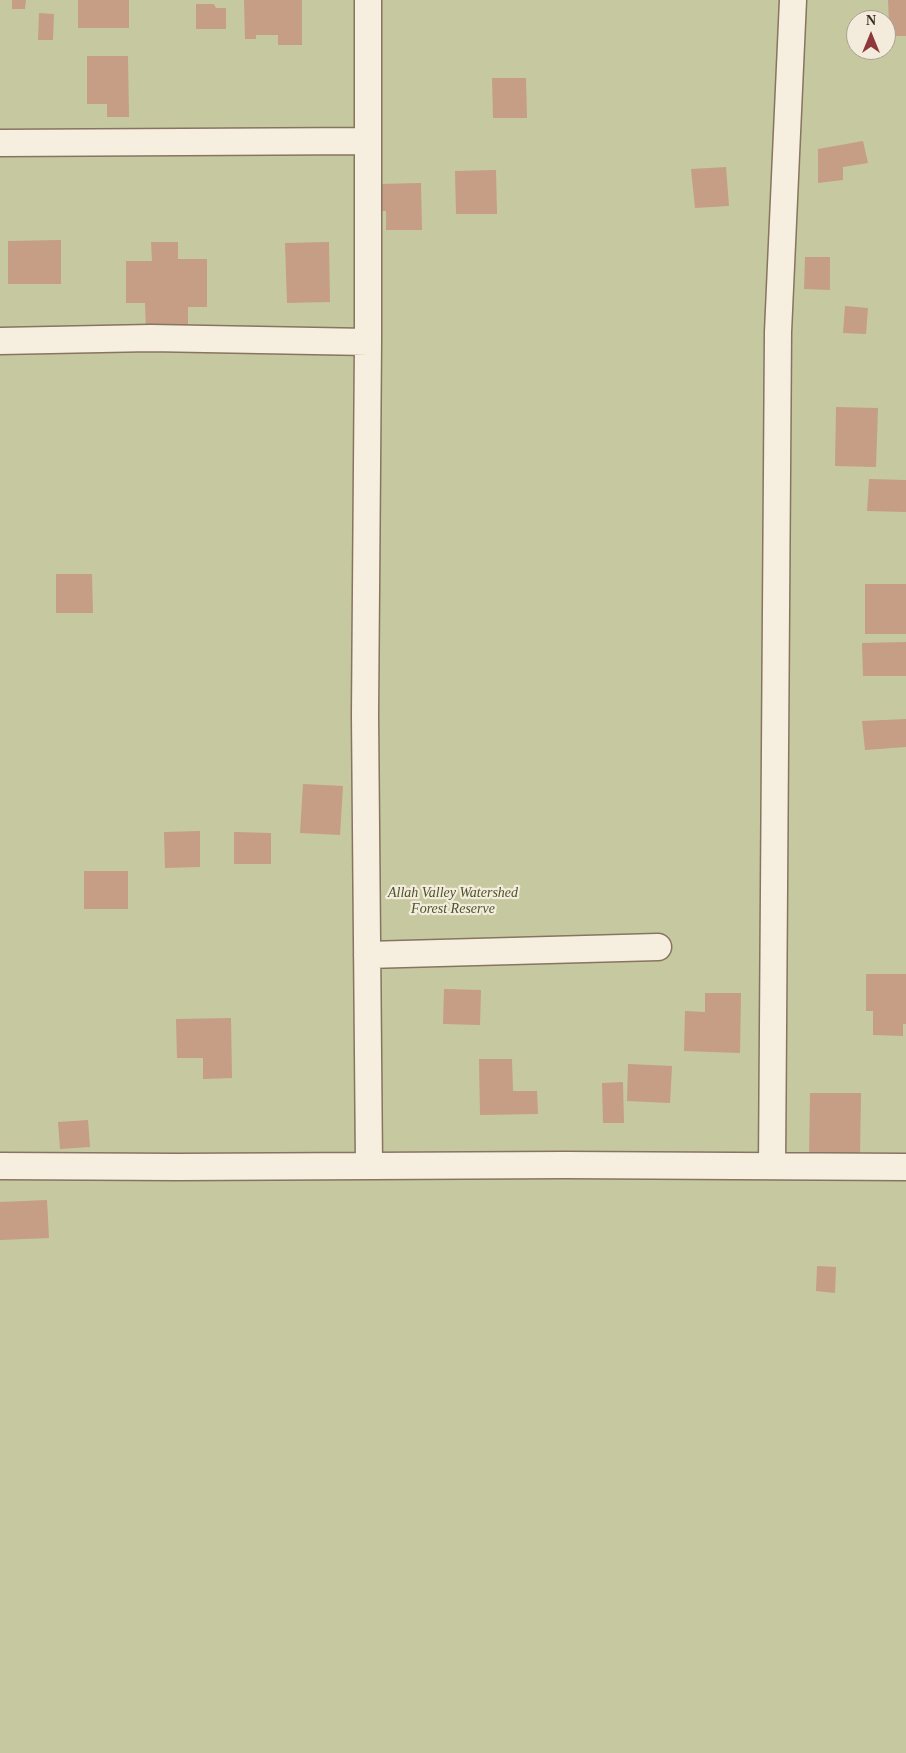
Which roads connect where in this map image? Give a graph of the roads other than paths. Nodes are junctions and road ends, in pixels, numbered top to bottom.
1 (368, 0) edge
2 (793, 0) edge
3 (367, 141) junction
4 (0, 143) edge
5 (0, 341) edge
6 (368, 342) junction
7 (658, 947) dead end
8 (367, 955) junction
9 (0, 1166) edge
10 (369, 1166) junction
11 (772, 1166) junction
12 (906, 1167) edge

1 - 3 street
2 - 11 street
3 - 4 street
3 - 6 street
5 - 6 street
6 - 8 street
7 - 8 street
8 - 10 street
9 - 10 street
10 - 11 street
11 - 12 street

